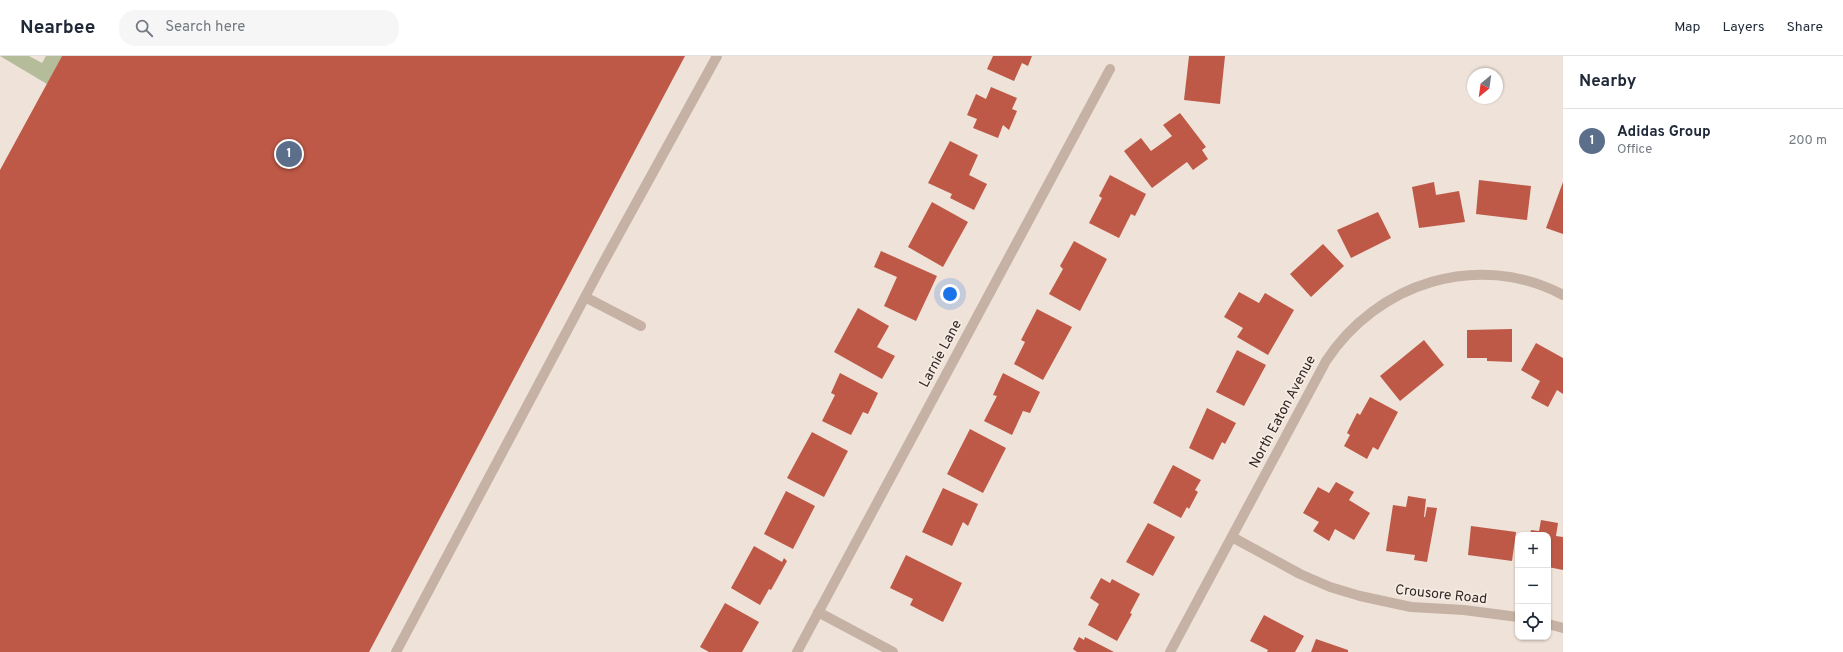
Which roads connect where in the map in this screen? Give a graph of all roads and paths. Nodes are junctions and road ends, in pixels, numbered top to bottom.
1 (717, 56) edge
2 (1110, 69) dead end
3 (1563, 295) edge
4 (585, 297) junction
5 (641, 326) dead end
6 (1232, 537) junction
7 (818, 612) junction
8 (1515, 617) edge
9 (1551, 625) edge
10 (1563, 628) edge
11 (396, 652) edge
12 (797, 652) edge
13 (894, 652) edge
14 (1170, 652) edge

1 - 4 street
2 - 7 street, Larnie Lane
3 - 6 street, North Eaton Avenue
4 - 5 street
4 - 11 street
6 - 8 street, Crousore Road
6 - 14 street, North Eaton Avenue
7 - 12 street, Larnie Lane
7 - 13 street
9 - 10 street

